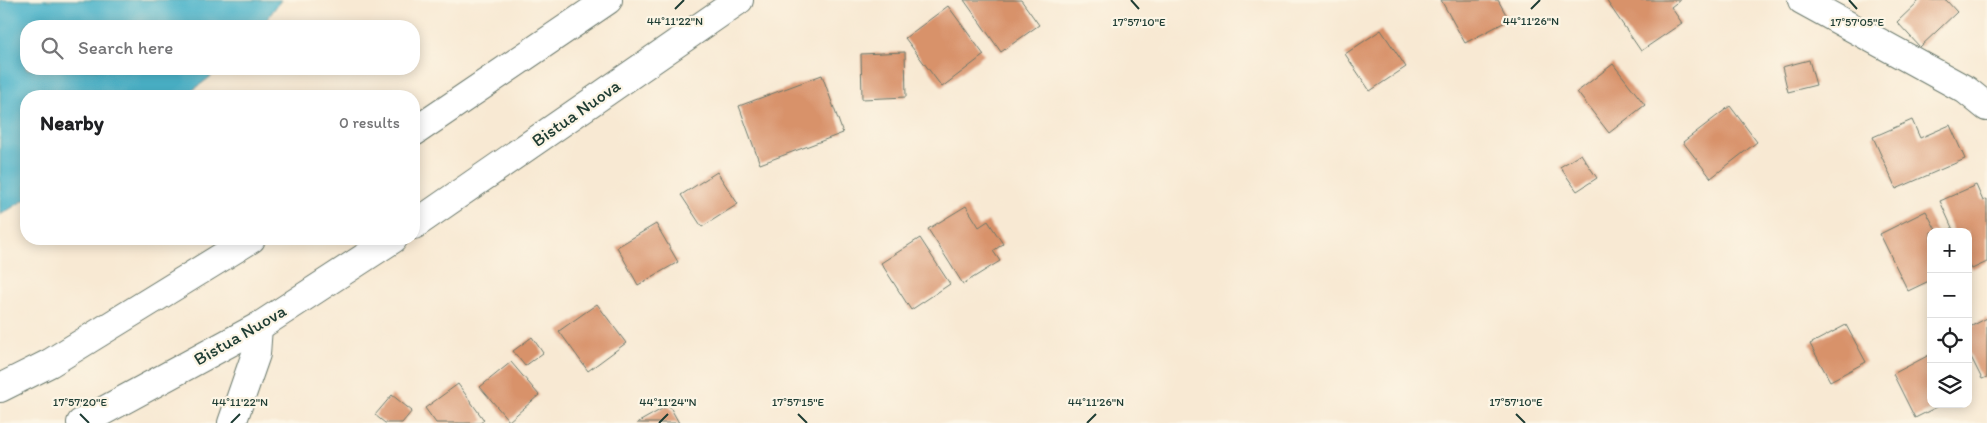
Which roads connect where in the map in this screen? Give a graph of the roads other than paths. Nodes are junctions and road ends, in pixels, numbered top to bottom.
1 (608, 0) edge
2 (739, 0) edge
3 (1802, 0) edge
4 (1987, 106) edge
5 (420, 128) edge
6 (420, 221) edge
7 (241, 245) edge
8 (384, 245) edge
9 (258, 327) junction
10 (0, 388) edge
11 (81, 423) edge
12 (232, 423) edge

1 - 5 main road
2 - 6 main road, Bistua Nuova
3 - 4 main road
7 - 10 main road
8 - 9 main road, Bistua Nuova
9 - 11 main road, Bistua Nuova
9 - 12 main road

